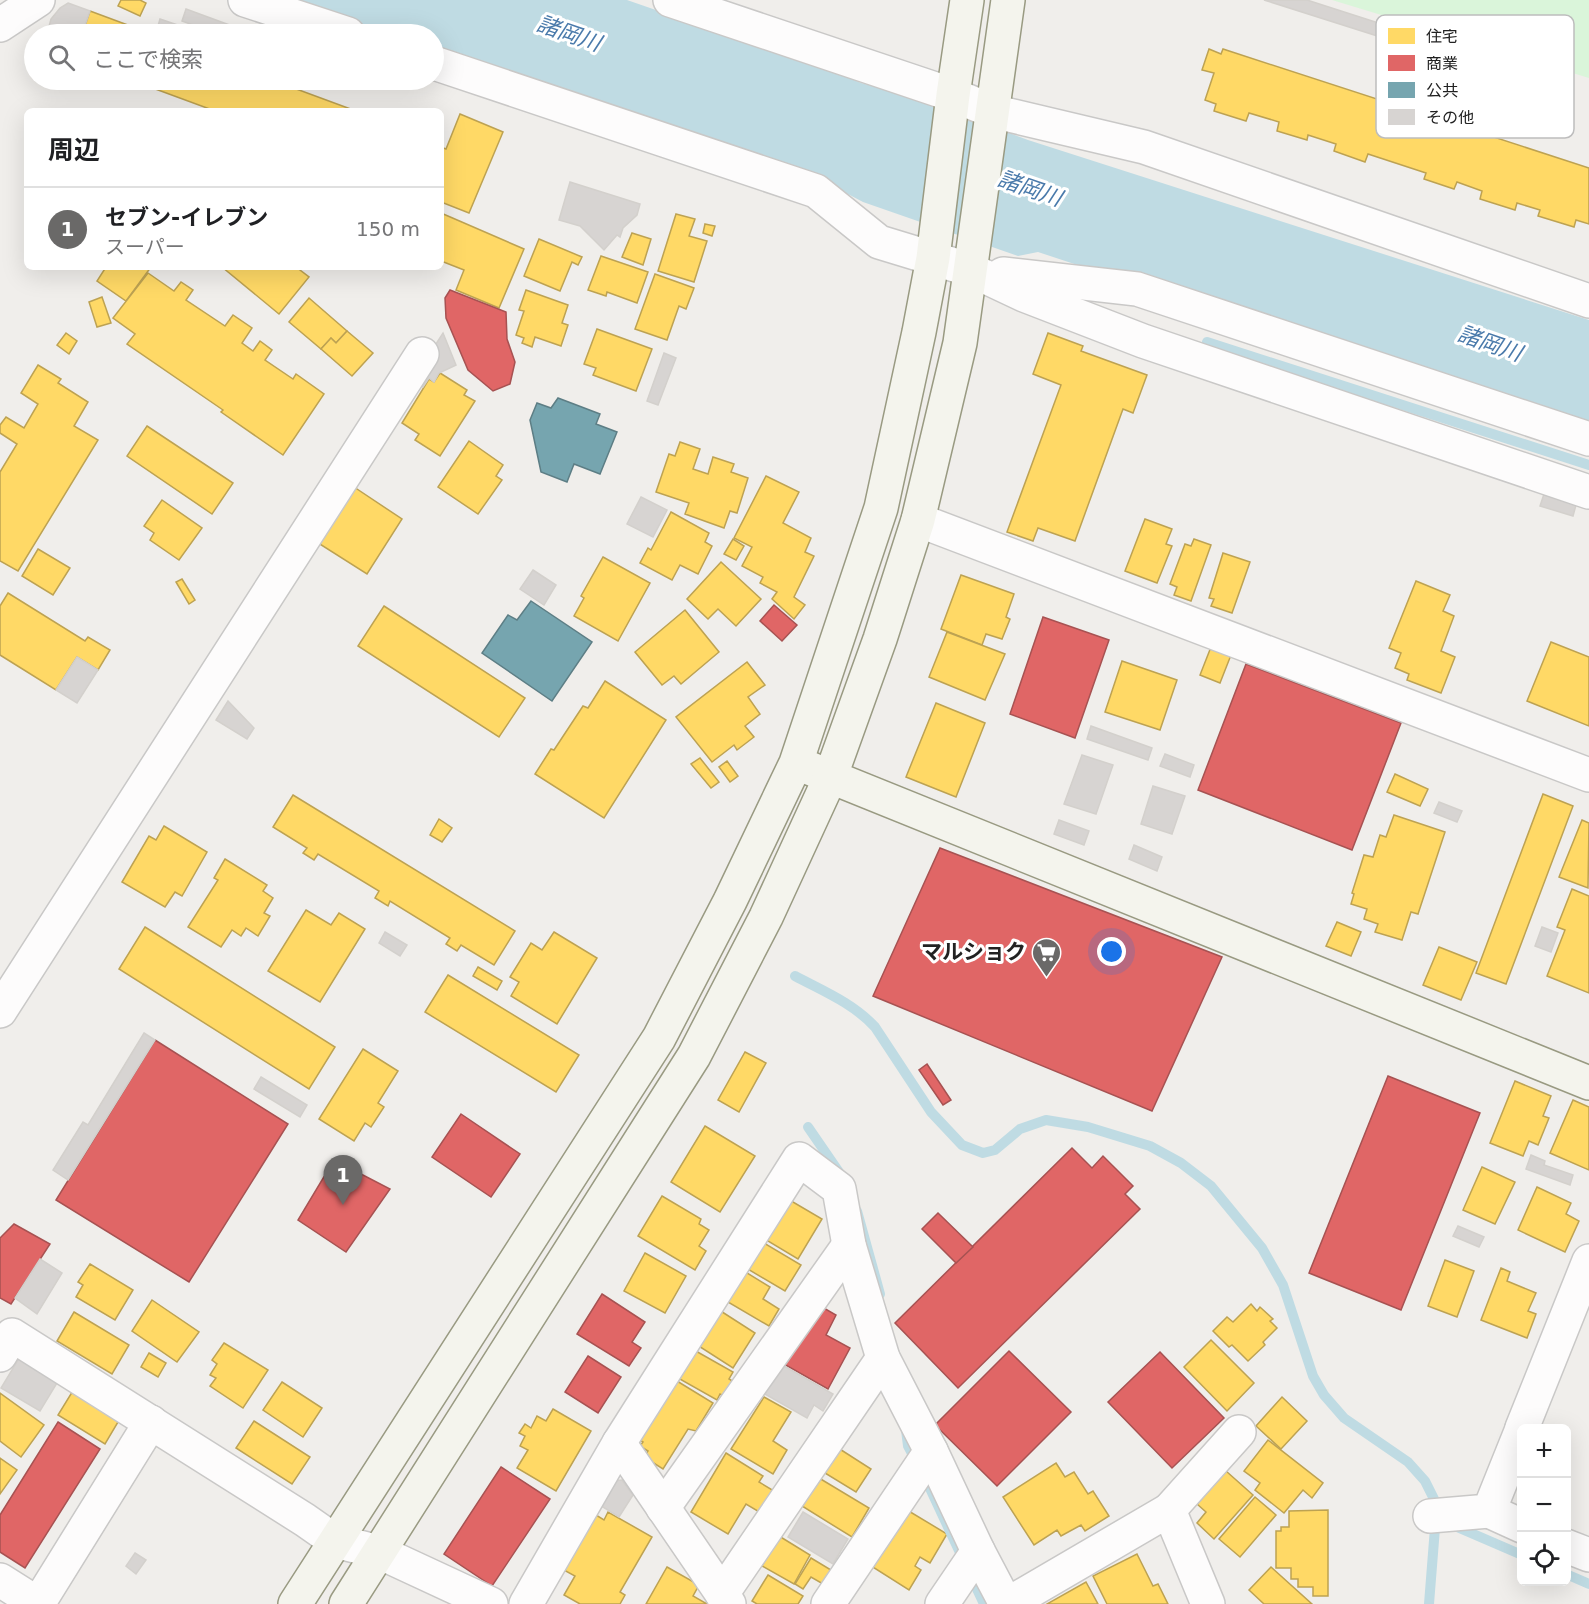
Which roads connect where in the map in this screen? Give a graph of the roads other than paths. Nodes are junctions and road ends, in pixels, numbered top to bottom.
1 (38, 0) edge
2 (245, 0) edge
3 (670, 0) edge
4 (967, 0) edge
5 (1008, 0) edge
6 (318, 24) edge
7 (0, 25) edge
8 (444, 66) edge
9 (953, 95) junction
10 (991, 121) junction
11 (933, 258) junction
12 (971, 270) junction
13 (1589, 301) edge
14 (422, 354) dead end
15 (1589, 439) edge
16 (1589, 492) edge
17 (918, 520) junction
18 (796, 763) junction
19 (1589, 775) edge
20 (830, 778) junction
21 (0, 1011) edge
22 (1589, 1083) edge
23 (849, 1245) junction
24 (1589, 1261) edge
25 (0, 1355) edge
26 (884, 1358) junction
27 (151, 1422) junction
28 (1524, 1424) edge
29 (1239, 1432) dead end
30 (1517, 1441) edge
31 (619, 1443) junction
32 (931, 1451) junction
33 (663, 1508) junction
34 (1169, 1510) junction
35 (1489, 1511) junction
36 (1430, 1516) dead end
37 (1517, 1524) edge
38 (335, 1541) junction
39 (1571, 1547) edge
40 (978, 1551) junction
41 (379, 1552) junction
42 (1589, 1555) edge
43 (0, 1580) edge
44 (726, 1599) edge
45 (38, 1604) edge
46 (295, 1604) edge
47 (346, 1604) edge
48 (491, 1604) edge
49 (526, 1604) edge
50 (828, 1604) edge
51 (942, 1604) edge
52 (1007, 1604) edge
53 (1208, 1604) edge

1 - 7 street
2 - 6 street
3 - 9 street
4 - 9 street
5 - 10 street
8 - 11 street
9 - 10 street
9 - 11 street
10 - 12 street
10 - 13 street
11 - 12 street
11 - 18 street
12 - 15 street
12 - 16 street
12 - 17 street
14 - 21 street
17 - 19 street
17 - 20 street
18 - 20 street
18 - 38 street
20 - 22 street
20 - 41 street
23 - 26 street
23 - 31 street
23 - 33 street
24 - 28 street
25 - 27 street
26 - 32 street
26 - 44 street
27 - 38 street
27 - 45 street
29 - 34 street
30 - 35 street
31 - 33 street
31 - 49 street
32 - 40 street
32 - 50 street
33 - 44 street
34 - 52 street
34 - 53 street
35 - 36 street
35 - 37 street
38 - 41 street
38 - 46 street
39 - 42 street
40 - 51 street
40 - 52 street
41 - 47 street
41 - 48 street
43 - 45 street

